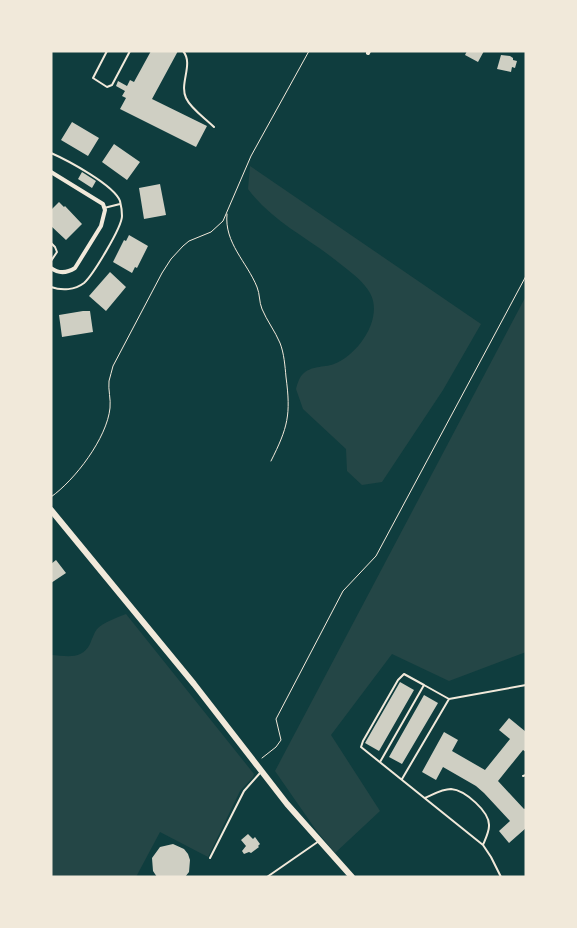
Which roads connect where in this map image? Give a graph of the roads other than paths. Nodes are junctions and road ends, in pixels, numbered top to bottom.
1 (107, 51) edge
2 (130, 51) edge
3 (183, 51) edge
4 (214, 127) dead end
5 (51, 153) edge
6 (51, 172) edge
7 (120, 204) junction
8 (104, 208) junction
9 (51, 243) edge
10 (51, 261) edge
11 (51, 268) edge
12 (51, 287) edge
13 (51, 510) edge
14 (424, 685) junction
15 (526, 685) edge
16 (449, 699) junction
17 (380, 762) junction
18 (262, 771) junction
19 (402, 779) junction
20 (425, 798) junction
21 (319, 841) junction
22 (483, 845) junction
23 (210, 858) dead end
24 (267, 877) edge
25 (352, 877) edge
26 (500, 877) edge

1 - 2 lane
3 - 4 lane
5 - 7 lane
6 - 8 street
7 - 8 lane
7 - 12 lane
8 - 11 street
9 - 10 lane
13 - 18 main road
14 - 16 lane
14 - 17 lane
14 - 17 lane
15 - 16 lane
16 - 19 lane
17 - 19 lane
18 - 21 main road
18 - 23 lane
19 - 20 lane
20 - 22 lane
20 - 22 lane
21 - 24 lane
21 - 25 main road
22 - 26 lane

